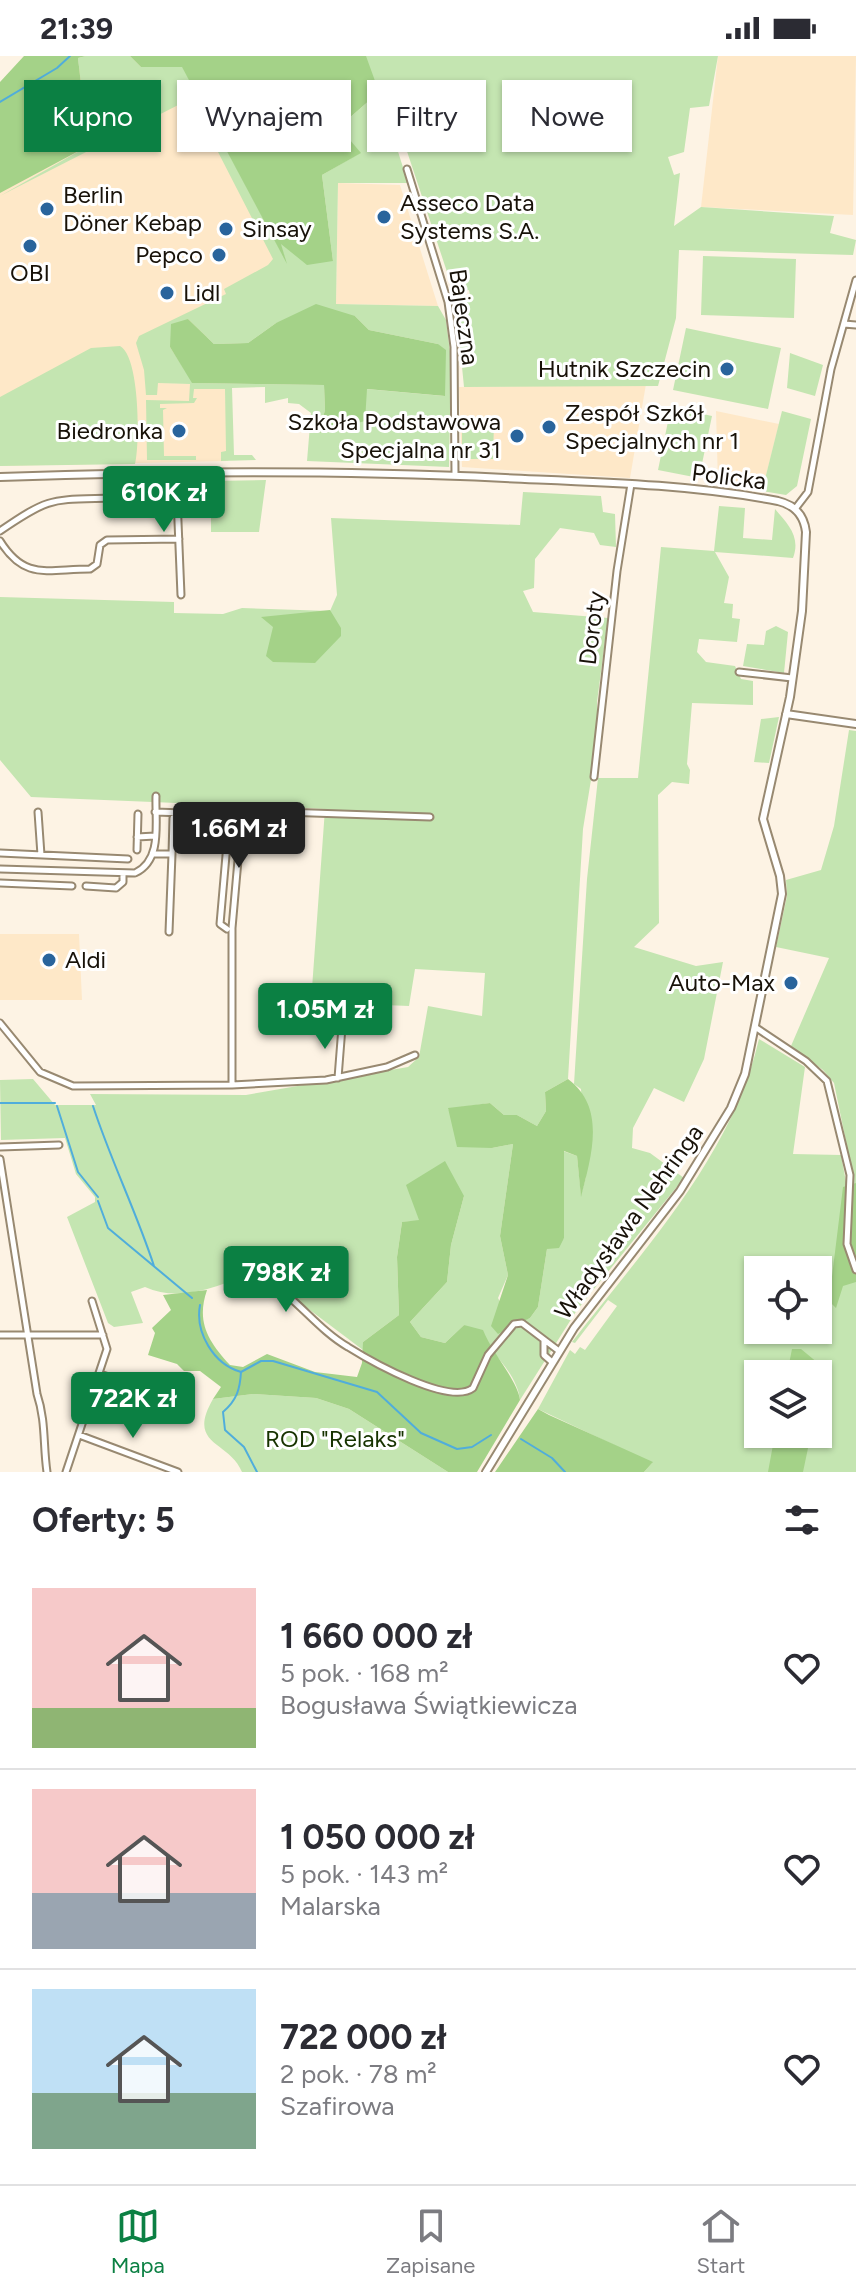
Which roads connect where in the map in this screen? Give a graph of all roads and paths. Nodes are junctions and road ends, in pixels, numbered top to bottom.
1 (407, 169) dead end
2 (856, 280) edge
3 (844, 324) junction
4 (856, 325) edge
5 (176, 472) junction
6 (455, 475) junction
7 (0, 477) edge
8 (631, 484) junction
9 (113, 498) dead end
10 (795, 509) junction
11 (0, 531) edge
12 (179, 539) junction
13 (0, 541) edge
14 (181, 595) dead end
15 (739, 672) dead end
16 (792, 678) junction
17 (786, 714) junction
18 (856, 724) edge
19 (594, 777) dead end
20 (156, 796) dead end
21 (38, 812) dead end
22 (155, 812) junction
23 (138, 814) dead end
24 (242, 815) junction
25 (430, 817) dead end
26 (173, 818) dead end
27 (229, 821) dead end
28 (228, 833) junction
29 (239, 834) junction
30 (155, 836) junction
31 (137, 837) junction
32 (137, 850) dead end
33 (0, 853) edge
34 (14, 854) junction
35 (153, 854) junction
36 (172, 854) junction
37 (41, 855) junction
38 (102, 857) junction
39 (128, 859) dead end
40 (0, 869) edge
41 (13, 869) junction
42 (35, 870) junction
43 (101, 873) junction
44 (123, 874) junction
45 (0, 883) edge
46 (34, 884) junction
47 (72, 886) dead end
48 (86, 886) dead end
49 (227, 929) dead end
50 (169, 932) dead end
51 (0, 1023) edge
52 (342, 1027) dead end
53 (755, 1027) junction
54 (415, 1055) dead end
55 (338, 1079) junction
56 (232, 1085) junction
57 (59, 1145) dead end
58 (0, 1147) edge
59 (0, 1159) edge
60 (856, 1270) edge
61 (232, 1285) dead end
62 (92, 1301) dead end
63 (0, 1335) edge
64 (28, 1335) junction
65 (103, 1335) junction
66 (544, 1340) junction
67 (559, 1351) junction
68 (552, 1362) junction
69 (100, 1374) junction
70 (181, 1402) dead end
71 (79, 1435) junction
72 (47, 1472) edge
73 (66, 1472) edge
74 (178, 1472) edge
75 (486, 1472) edge

1 - 6 street, Bajeczna
2 - 3 street
3 - 4 street
3 - 10 street
5 - 6 street, Policka
5 - 7 street, Policka
5 - 12 street
6 - 8 street, Policka
8 - 10 street, Policka
8 - 19 street, Doroty
9 - 11 street
10 - 16 street, Władysława Nehringa
12 - 13 street
12 - 14 street
15 - 16 street
16 - 17 street, Władysława Nehringa
17 - 18 street
17 - 53 street, Władysława Nehringa
20 - 22 street
21 - 37 street
22 - 24 street
22 - 30 street
23 - 31 street
24 - 25 street
24 - 29 street
26 - 36 street
27 - 28 street
28 - 29 street
28 - 49 street
29 - 56 street
30 - 31 street
30 - 35 street
31 - 32 street
33 - 34 street
34 - 37 street
34 - 41 street
35 - 36 street
35 - 44 street
36 - 50 street
37 - 38 street
38 - 39 street
38 - 43 street
40 - 41 street
41 - 42 street
42 - 43 street
42 - 46 street
43 - 44 street
44 - 48 street
45 - 46 street
46 - 47 street
51 - 56 street
52 - 55 street
53 - 60 street
53 - 67 street, Władysława Nehringa
54 - 55 street
55 - 56 street
57 - 58 street
59 - 64 street
61 - 66 street
62 - 65 street
63 - 64 street
64 - 65 street
64 - 72 street
65 - 69 street
66 - 67 street
66 - 68 street
67 - 68 street, Władysława Nehringa
68 - 75 street, Władysława Nehringa
69 - 70 street
69 - 71 street
71 - 73 street
71 - 74 street

